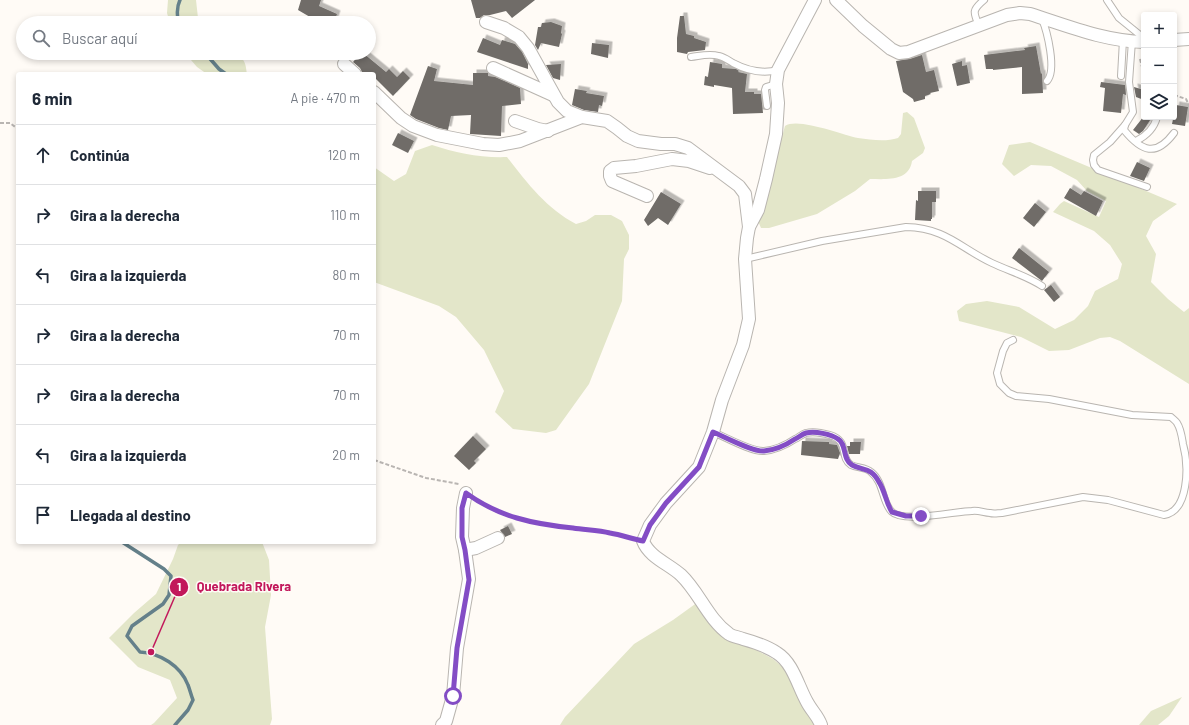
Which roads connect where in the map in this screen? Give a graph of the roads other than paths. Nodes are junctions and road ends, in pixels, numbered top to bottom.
1 (815, 0) edge
2 (836, 0) edge
3 (984, 0) edge
4 (1107, 0) edge
5 (1041, 17) junction
6 (486, 22) dead end
7 (980, 26) junction
8 (1189, 39) edge
9 (1177, 40) edge
10 (1136, 41) edge
11 (691, 56) dead end
12 (344, 64) dead end
13 (493, 68) dead end
14 (778, 70) junction
15 (353, 72) edge
16 (1121, 76) dead end
17 (1047, 80) dead end
18 (776, 84) junction
19 (376, 94) edge
20 (553, 95) junction
21 (767, 106) dead end
22 (582, 117) junction
23 (1156, 120) edge
24 (515, 121) dead end
25 (1125, 125) junction
26 (548, 131) junction
27 (1174, 133) dead end
28 (1136, 141) junction
29 (716, 169) junction
30 (1147, 187) dead end
31 (647, 196) dead end
32 (750, 227) junction
33 (745, 259) junction
34 (1042, 286) dead end
35 (1013, 340) dead end
36 (713, 432) junction
37 (466, 493) road end
38 (498, 538) dead end
39 (465, 550) junction
40 (823, 723) edge
41 (442, 725) edge

1 - 14 street
2 - 7 street
3 - 7 lane
4 - 10 lane
5 - 7 street
5 - 10 street
5 - 17 lane
6 - 20 street
8 - 9 street
10 - 16 lane
10 - 25 lane
11 - 14 lane
12 - 15 street
13 - 20 street
14 - 18 street
18 - 21 lane
18 - 32 street
19 - 26 street
20 - 22 street
22 - 26 street
22 - 29 street
23 - 28 lane
24 - 26 street
25 - 28 lane
25 - 30 lane
27 - 28 lane
29 - 31 street
29 - 32 street
32 - 33 street
33 - 34 lane
33 - 36 street
35 - 36 lane
36 - 40 street
37 - 39 street
38 - 39 street
39 - 41 street

